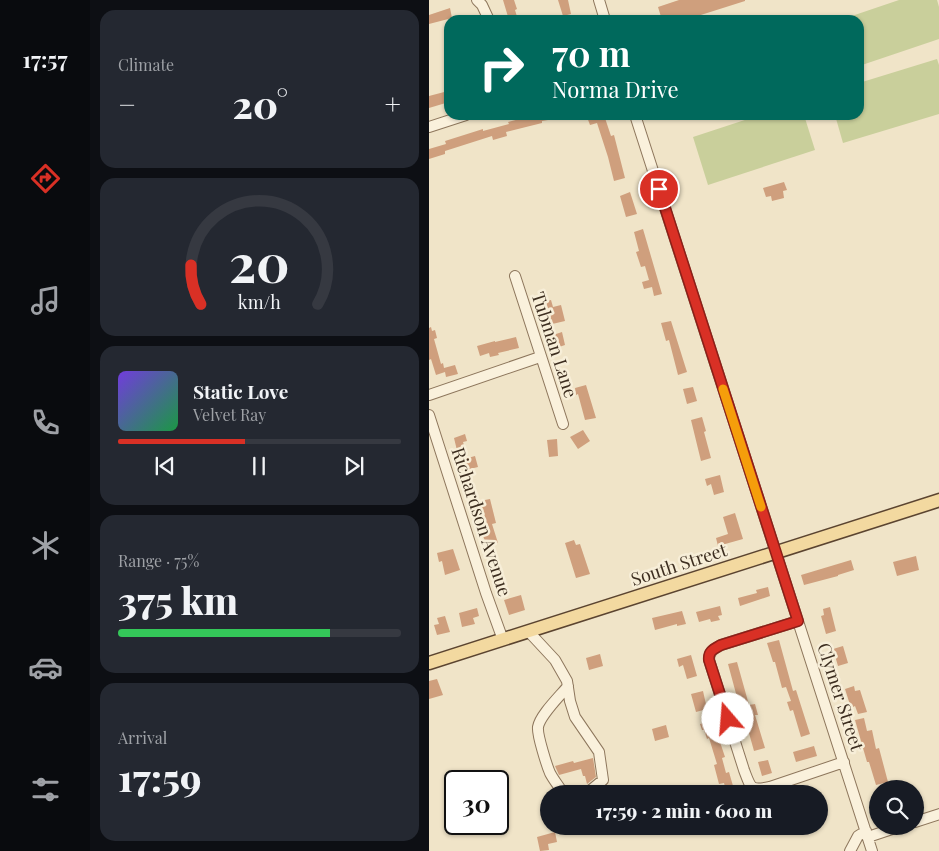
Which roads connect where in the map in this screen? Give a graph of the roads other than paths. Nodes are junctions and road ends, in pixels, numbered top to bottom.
1 (477, 0) edge
2 (599, 0) edge
3 (487, 15) edge
4 (604, 15) edge
5 (451, 120) edge
6 (637, 120) edge
7 (429, 127) edge
8 (515, 276) dead end
9 (541, 358) junction
10 (429, 395) edge
11 (429, 414) edge
12 (563, 424) dead end
13 (939, 500) edge
14 (776, 552) junction
15 (798, 621) junction
16 (529, 632) junction
17 (503, 640) junction
18 (429, 664) edge
19 (568, 686) junction
20 (844, 762) junction
21 (558, 785) edge
22 (597, 785) edge
23 (939, 814) edge
24 (924, 819) edge
25 (867, 834) junction
26 (850, 851) edge
27 (873, 851) edge

1 - 3 street
2 - 4 street
5 - 7 street
6 - 14 street, Clymer Street
8 - 9 street, Tubman Lane
9 - 10 street
9 - 12 street, Tubman Lane
11 - 17 street, Richardson Avenue
13 - 14 main road, South Street
14 - 15 street, Clymer Street
14 - 16 main road, South Street
15 - 20 street, Clymer Street
15 - 20 street
16 - 17 main road, South Street
16 - 19 street
17 - 18 main road, South Street
19 - 21 street
19 - 22 street
20 - 25 street, Clymer Street
23 - 24 street
25 - 26 street
25 - 27 street, Clymer Street

